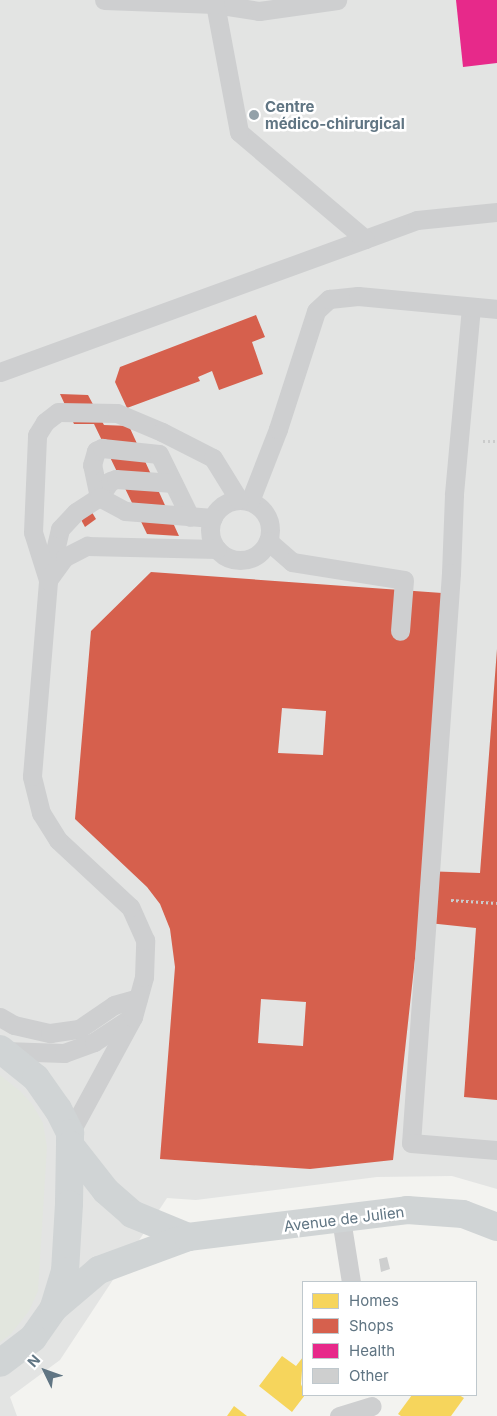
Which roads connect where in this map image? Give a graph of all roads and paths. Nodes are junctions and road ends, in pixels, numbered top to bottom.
1 (104, 0) edge
2 (337, 0) edge
3 (215, 4) junction
4 (497, 212) edge
5 (365, 239) junction
6 (470, 308) junction
7 (497, 309) edge
8 (0, 372) edge
9 (173, 483) junction
10 (99, 497) junction
11 (244, 501) junction
12 (190, 517) junction
13 (213, 518) junction
14 (268, 541) junction
15 (217, 549) junction
16 (48, 580) junction
17 (400, 631) dead end
18 (428, 899) junction
19 (497, 903) edge
20 (138, 998) junction
21 (0, 1017) edge
22 (133, 1017) junction
23 (2, 1050) edge
24 (70, 1139) junction
25 (497, 1150) edge
26 (341, 1219) junction
27 (497, 1227) edge
28 (188, 1237) junction
29 (351, 1281) edge
30 (54, 1308) junction
31 (0, 1363) edge
32 (376, 1405) edge
33 (339, 1416) edge

1 - 3 lane
2 - 3 lane
3 - 5 lane
4 - 5 lane
5 - 8 lane
6 - 7 lane
6 - 11 lane
6 - 18 lane
9 - 10 lane
9 - 10 lane
9 - 12 lane
10 - 12 lane
10 - 16 lane
11 - 13 lane
11 - 14 lane
11 - 16 lane
12 - 13 lane
13 - 15 lane
14 - 15 lane
14 - 17 lane
15 - 16 lane
16 - 20 lane
18 - 19 path
18 - 25 lane
20 - 21 lane
20 - 22 lane
22 - 23 lane
22 - 24 lane
23 - 24 street, Avenue de Julien
24 - 28 street, Avenue de Julien
24 - 30 street
26 - 27 street, Avenue de Julien
26 - 28 street, Avenue de Julien
26 - 29 lane
28 - 30 street, Avenue de Julien
30 - 31 street
32 - 33 lane

